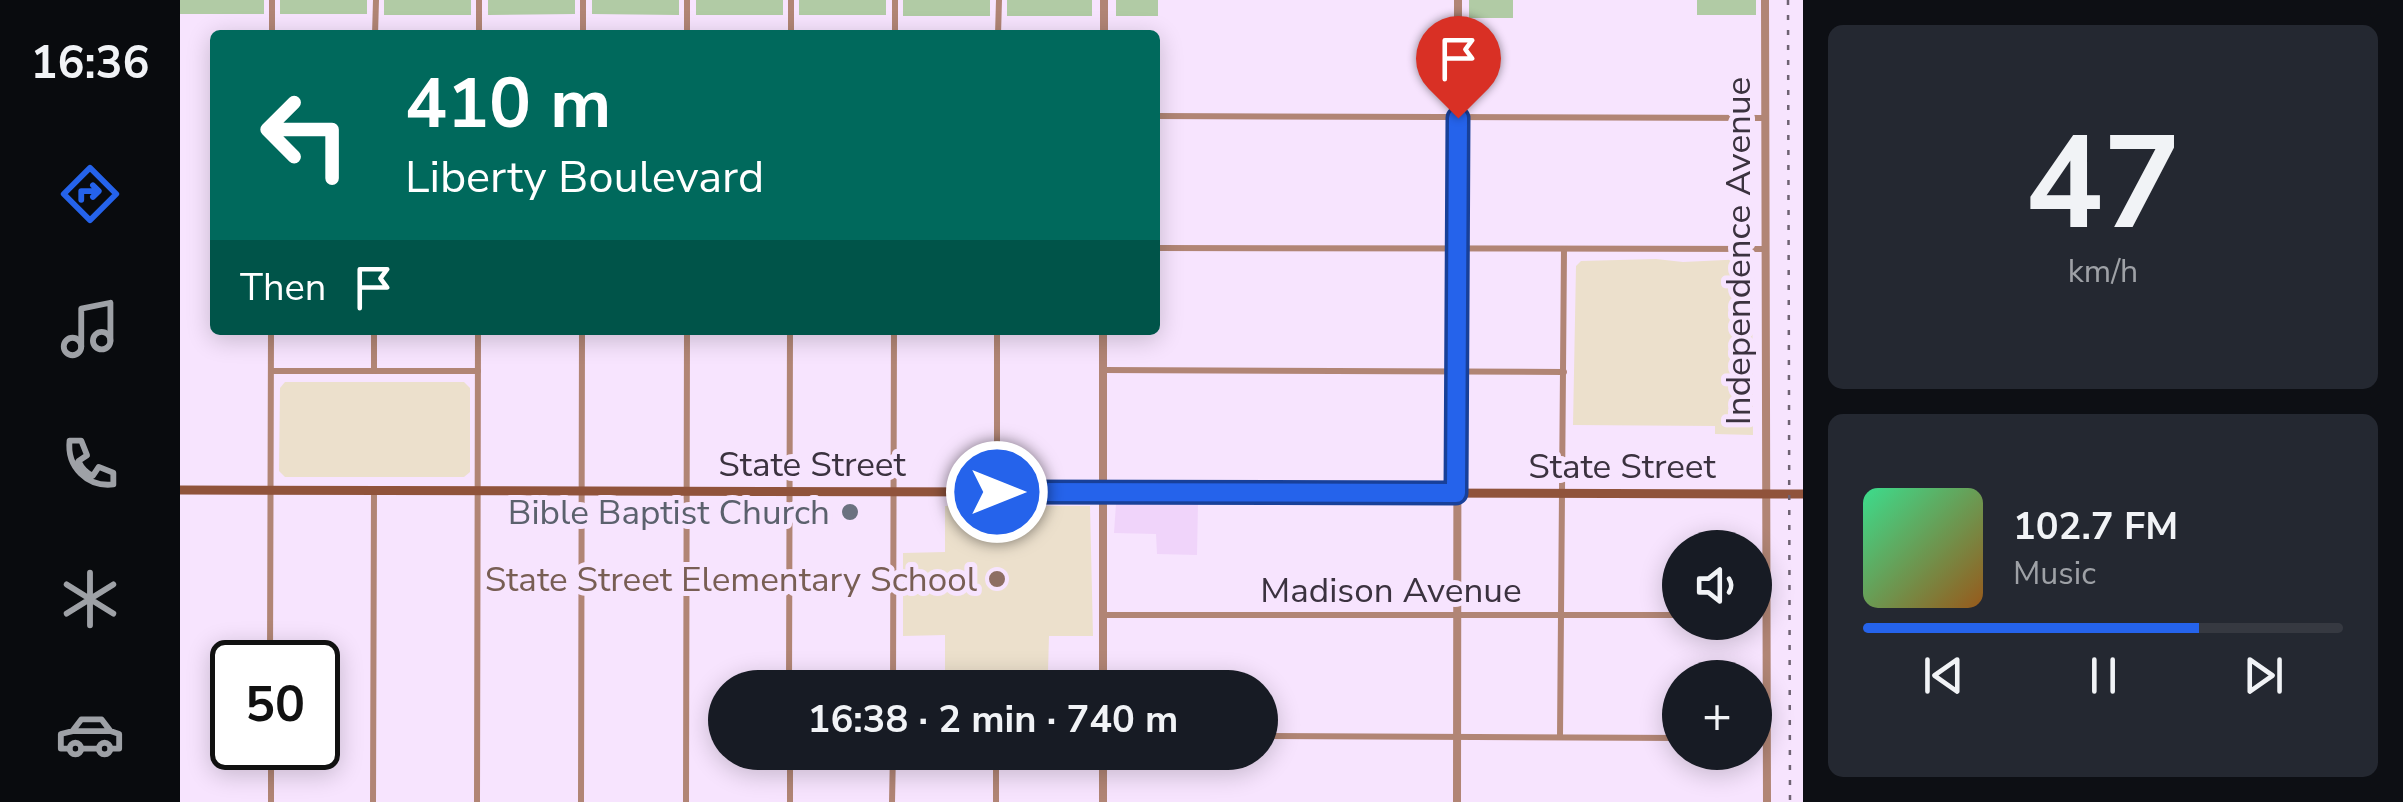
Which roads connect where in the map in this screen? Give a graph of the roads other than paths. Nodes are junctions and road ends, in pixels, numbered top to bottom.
1 (272, 0) edge
2 (376, 0) edge
3 (480, 0) edge
4 (583, 0) edge
5 (687, 0) edge
6 (791, 0) edge
7 (895, 0) edge
8 (999, 0) edge
9 (1104, 0) edge
10 (1458, 0) edge
11 (1765, 0) edge
12 (272, 30) edge
13 (376, 30) edge
14 (480, 30) edge
15 (583, 30) edge
16 (687, 30) edge
17 (791, 30) edge
18 (895, 30) edge
19 (998, 30) edge
20 (1104, 30) edge
21 (1160, 116) edge
22 (1458, 118) junction
23 (1765, 118) junction
24 (1160, 248) edge
25 (1458, 249) junction
26 (1564, 249) junction
27 (1766, 250) junction
28 (271, 335) edge
29 (374, 335) edge
30 (478, 335) edge
31 (582, 335) edge
32 (686, 335) edge
33 (790, 335) edge
34 (894, 335) edge
35 (998, 335) edge
36 (1103, 335) edge
37 (1103, 370) junction
38 (271, 371) junction
39 (374, 371) junction
40 (478, 371) junction
41 (1457, 371) junction
42 (1564, 372) junction
43 (180, 490) edge
44 (270, 490) junction
45 (374, 491) junction
46 (478, 491) junction
47 (582, 491) junction
48 (686, 492) junction
49 (789, 492) junction
50 (893, 492) junction
51 (997, 492) junction
52 (1102, 493) junction
53 (1456, 493) junction
54 (1564, 494) junction
55 (1766, 494) junction
56 (1803, 494) edge
57 (1766, 530) edge
58 (1102, 615) junction
59 (1457, 615) junction
60 (1562, 615) junction
61 (1662, 615) edge
62 (270, 640) edge
63 (790, 670) edge
64 (893, 670) edge
65 (1102, 670) edge
66 (1278, 736) edge
67 (1456, 737) junction
68 (1560, 737) junction
69 (1662, 738) edge
70 (271, 770) edge
71 (790, 770) edge
72 (892, 770) edge
73 (996, 770) edge
74 (1103, 770) edge
75 (1767, 770) edge
76 (271, 802) edge
77 (374, 802) edge
78 (477, 802) edge
79 (581, 802) edge
80 (686, 802) edge
81 (790, 802) edge
82 (892, 802) edge
83 (996, 802) edge
84 (1103, 802) edge
85 (1457, 802) edge
86 (1767, 802) edge

1 - 12 street
2 - 13 street
3 - 14 street
4 - 15 street
5 - 16 street
6 - 17 street
7 - 18 street
8 - 19 street
9 - 20 street
10 - 22 street
11 - 23 street, Independence Avenue
21 - 22 street
22 - 23 street
22 - 25 street
23 - 27 street, Independence Avenue
24 - 25 street
25 - 26 street
25 - 41 street
26 - 27 street
26 - 42 street
27 - 55 street, Independence Avenue
28 - 38 street
29 - 39 street
30 - 40 street
31 - 47 street
32 - 48 street
33 - 49 street
34 - 50 street
35 - 51 street
36 - 37 street
37 - 41 street
37 - 52 street
38 - 39 street
38 - 44 street
39 - 40 street
40 - 46 street
41 - 42 street
41 - 53 street
42 - 54 street
43 - 44 main road, State Street
44 - 45 main road, State Street
44 - 62 street
45 - 46 main road, State Street
45 - 77 street
46 - 47 main road, State Street
46 - 78 street
47 - 48 main road, State Street
47 - 79 street
48 - 49 main road, State Street
48 - 80 street
49 - 50 main road, State Street
49 - 63 street
50 - 51 main road, State Street
50 - 64 street
51 - 52 main road, State Street
52 - 53 main road, State Street
52 - 58 street
53 - 54 main road, State Street
53 - 59 street
54 - 55 main road, State Street
54 - 60 street
55 - 56 main road, State Street
55 - 57 street, Independence Avenue
58 - 59 street, Madison Avenue
58 - 65 street
59 - 60 street, Madison Avenue
59 - 67 street
60 - 61 street, Madison Avenue
60 - 68 street
66 - 67 street
67 - 68 street
67 - 85 street
68 - 69 street
70 - 76 street
71 - 81 street
72 - 82 street
73 - 83 street
74 - 84 street
75 - 86 street, Independence Avenue

